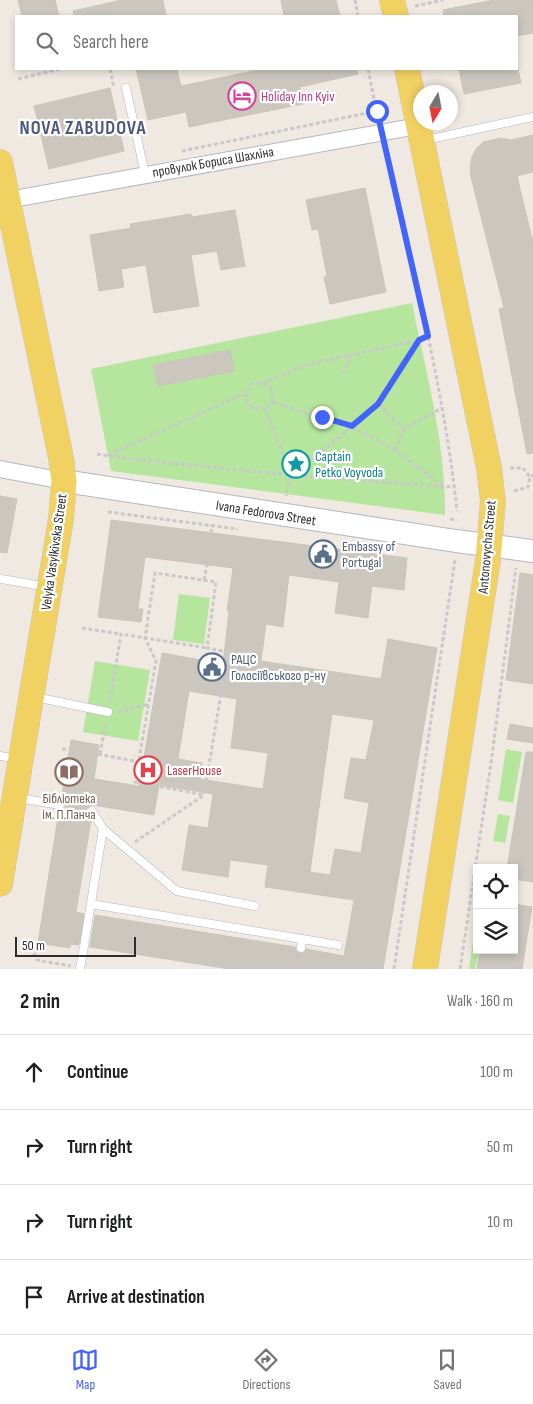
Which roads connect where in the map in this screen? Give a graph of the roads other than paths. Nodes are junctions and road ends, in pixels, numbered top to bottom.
1 (406, 70) edge
2 (126, 88) dead end
3 (533, 117) edge
4 (420, 133) junction
5 (0, 162) edge
6 (145, 174) junction
7 (8, 200) junction
8 (0, 469) edge
9 (64, 481) junction
10 (490, 546) junction
11 (525, 557) edge
12 (2, 579) dead end
13 (49, 587) junction
14 (31, 696) junction
15 (108, 712) road end
16 (10, 758) edge
17 (14, 798) junction
18 (60, 806) dead end
19 (92, 811) dead end
20 (103, 829) junction
21 (0, 884) edge
22 (91, 904) junction
23 (254, 906) dead end
24 (302, 939) junction
25 (338, 945) dead end
26 (301, 948) dead end
27 (80, 968) edge
28 (425, 969) edge

1 - 4 main road, Antonovycha Street
2 - 6 lane
3 - 4 lane
4 - 6 street, провулок Бориса Шахліна
4 - 10 main road, Antonovycha Street
5 - 7 main road, Velyka Vasylkivska Street
6 - 7 street, провулок Бориса Шахліна
7 - 9 main road, Velyka Vasylkivska Street
8 - 9 street, Ivana Fedorova Street
9 - 10 main road, Ivana Fedorova Street
9 - 13 main road, Velyka Vasylkivska Street
10 - 11 main road, Ivana Fedorova Street
10 - 28 main road, Antonovycha Street
12 - 13 lane
13 - 14 main road, Velyka Vasylkivska Street
14 - 15 lane
14 - 16 main road, Velyka Vasylkivska Street
16 - 17 main road, Velyka Vasylkivska Street
17 - 18 lane
17 - 21 main road, Velyka Vasylkivska Street
19 - 20 lane
20 - 22 lane
20 - 23 lane
22 - 24 lane
22 - 27 lane
24 - 25 lane
24 - 26 lane

